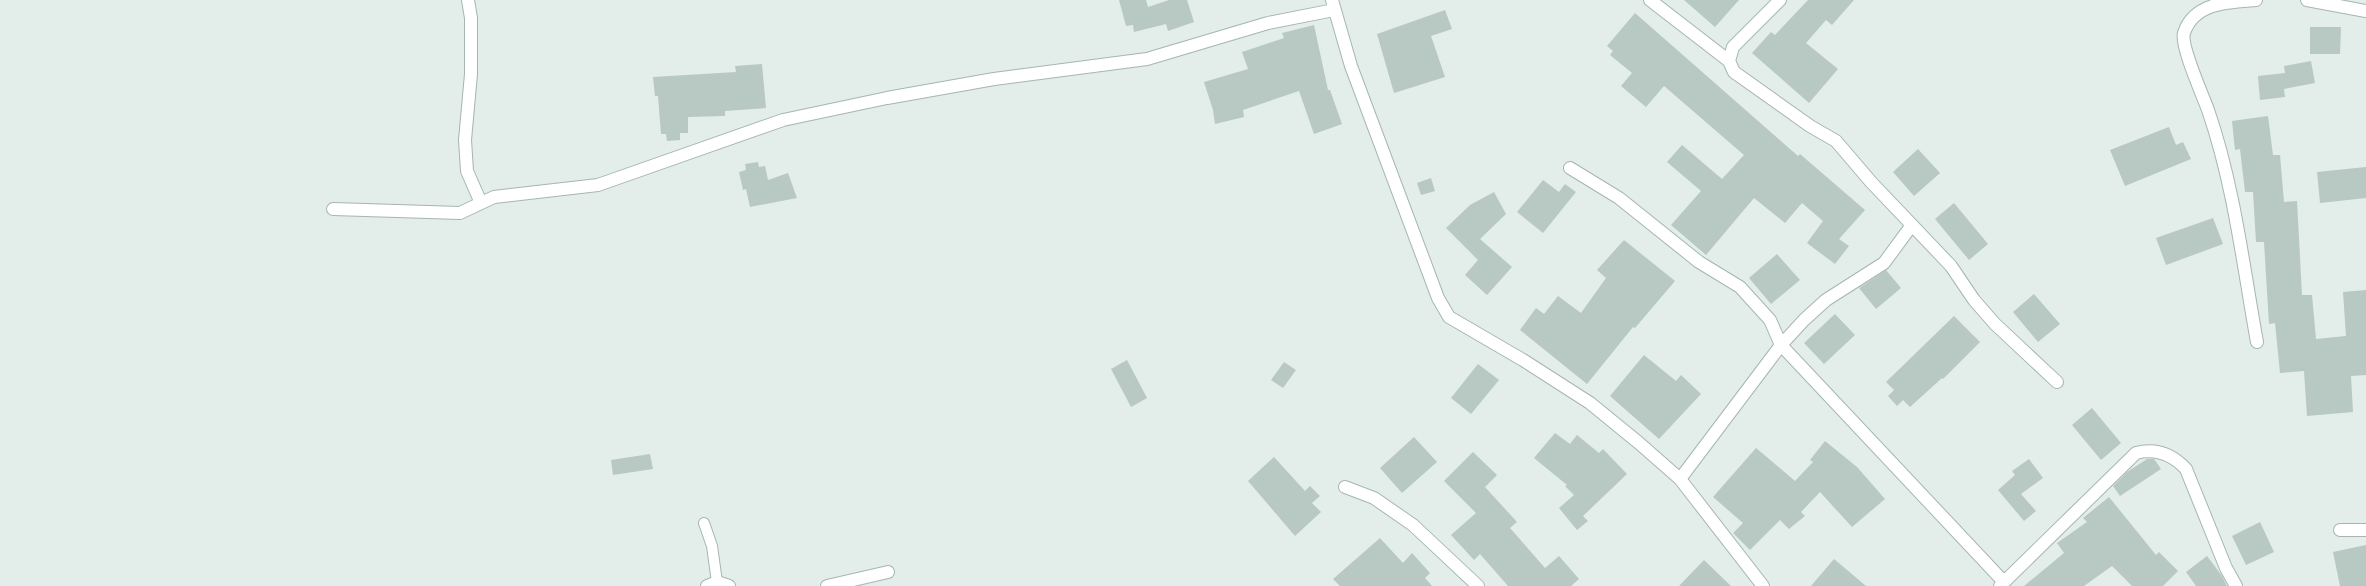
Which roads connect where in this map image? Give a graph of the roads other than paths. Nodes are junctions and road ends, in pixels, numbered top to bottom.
1 (468, 0) edge
2 (1650, 0) edge
3 (1780, 0) edge
4 (2256, 0) edge
5 (2307, 0) edge
6 (1333, 5) edge
7 (2366, 11) edge
8 (1729, 61) junction
9 (1570, 168) dead end
10 (481, 203) junction
11 (333, 209) dead end
12 (1912, 225) junction
13 (2257, 342) dead end
14 (1781, 345) junction
15 (2057, 382) dead end
16 (1680, 479) junction
17 (1345, 487) dead end
18 (704, 523) dead end
19 (2340, 530) dead end
20 (2366, 530) edge
21 (888, 572) dead end
22 (712, 584) edge
23 (2002, 584) edge
24 (729, 586) edge
25 (827, 586) edge
26 (1478, 586) edge
27 (1763, 586) edge
28 (2236, 586) edge

1 - 10 street
2 - 8 street
3 - 8 street
4 - 13 street
5 - 7 street
6 - 10 street
6 - 16 street
8 - 12 street
9 - 14 street
10 - 11 street
12 - 14 street
12 - 15 street
14 - 16 street
14 - 23 street
16 - 27 street
17 - 26 street
18 - 22 lane
19 - 20 street
21 - 25 street
22 - 24 street
23 - 28 street

